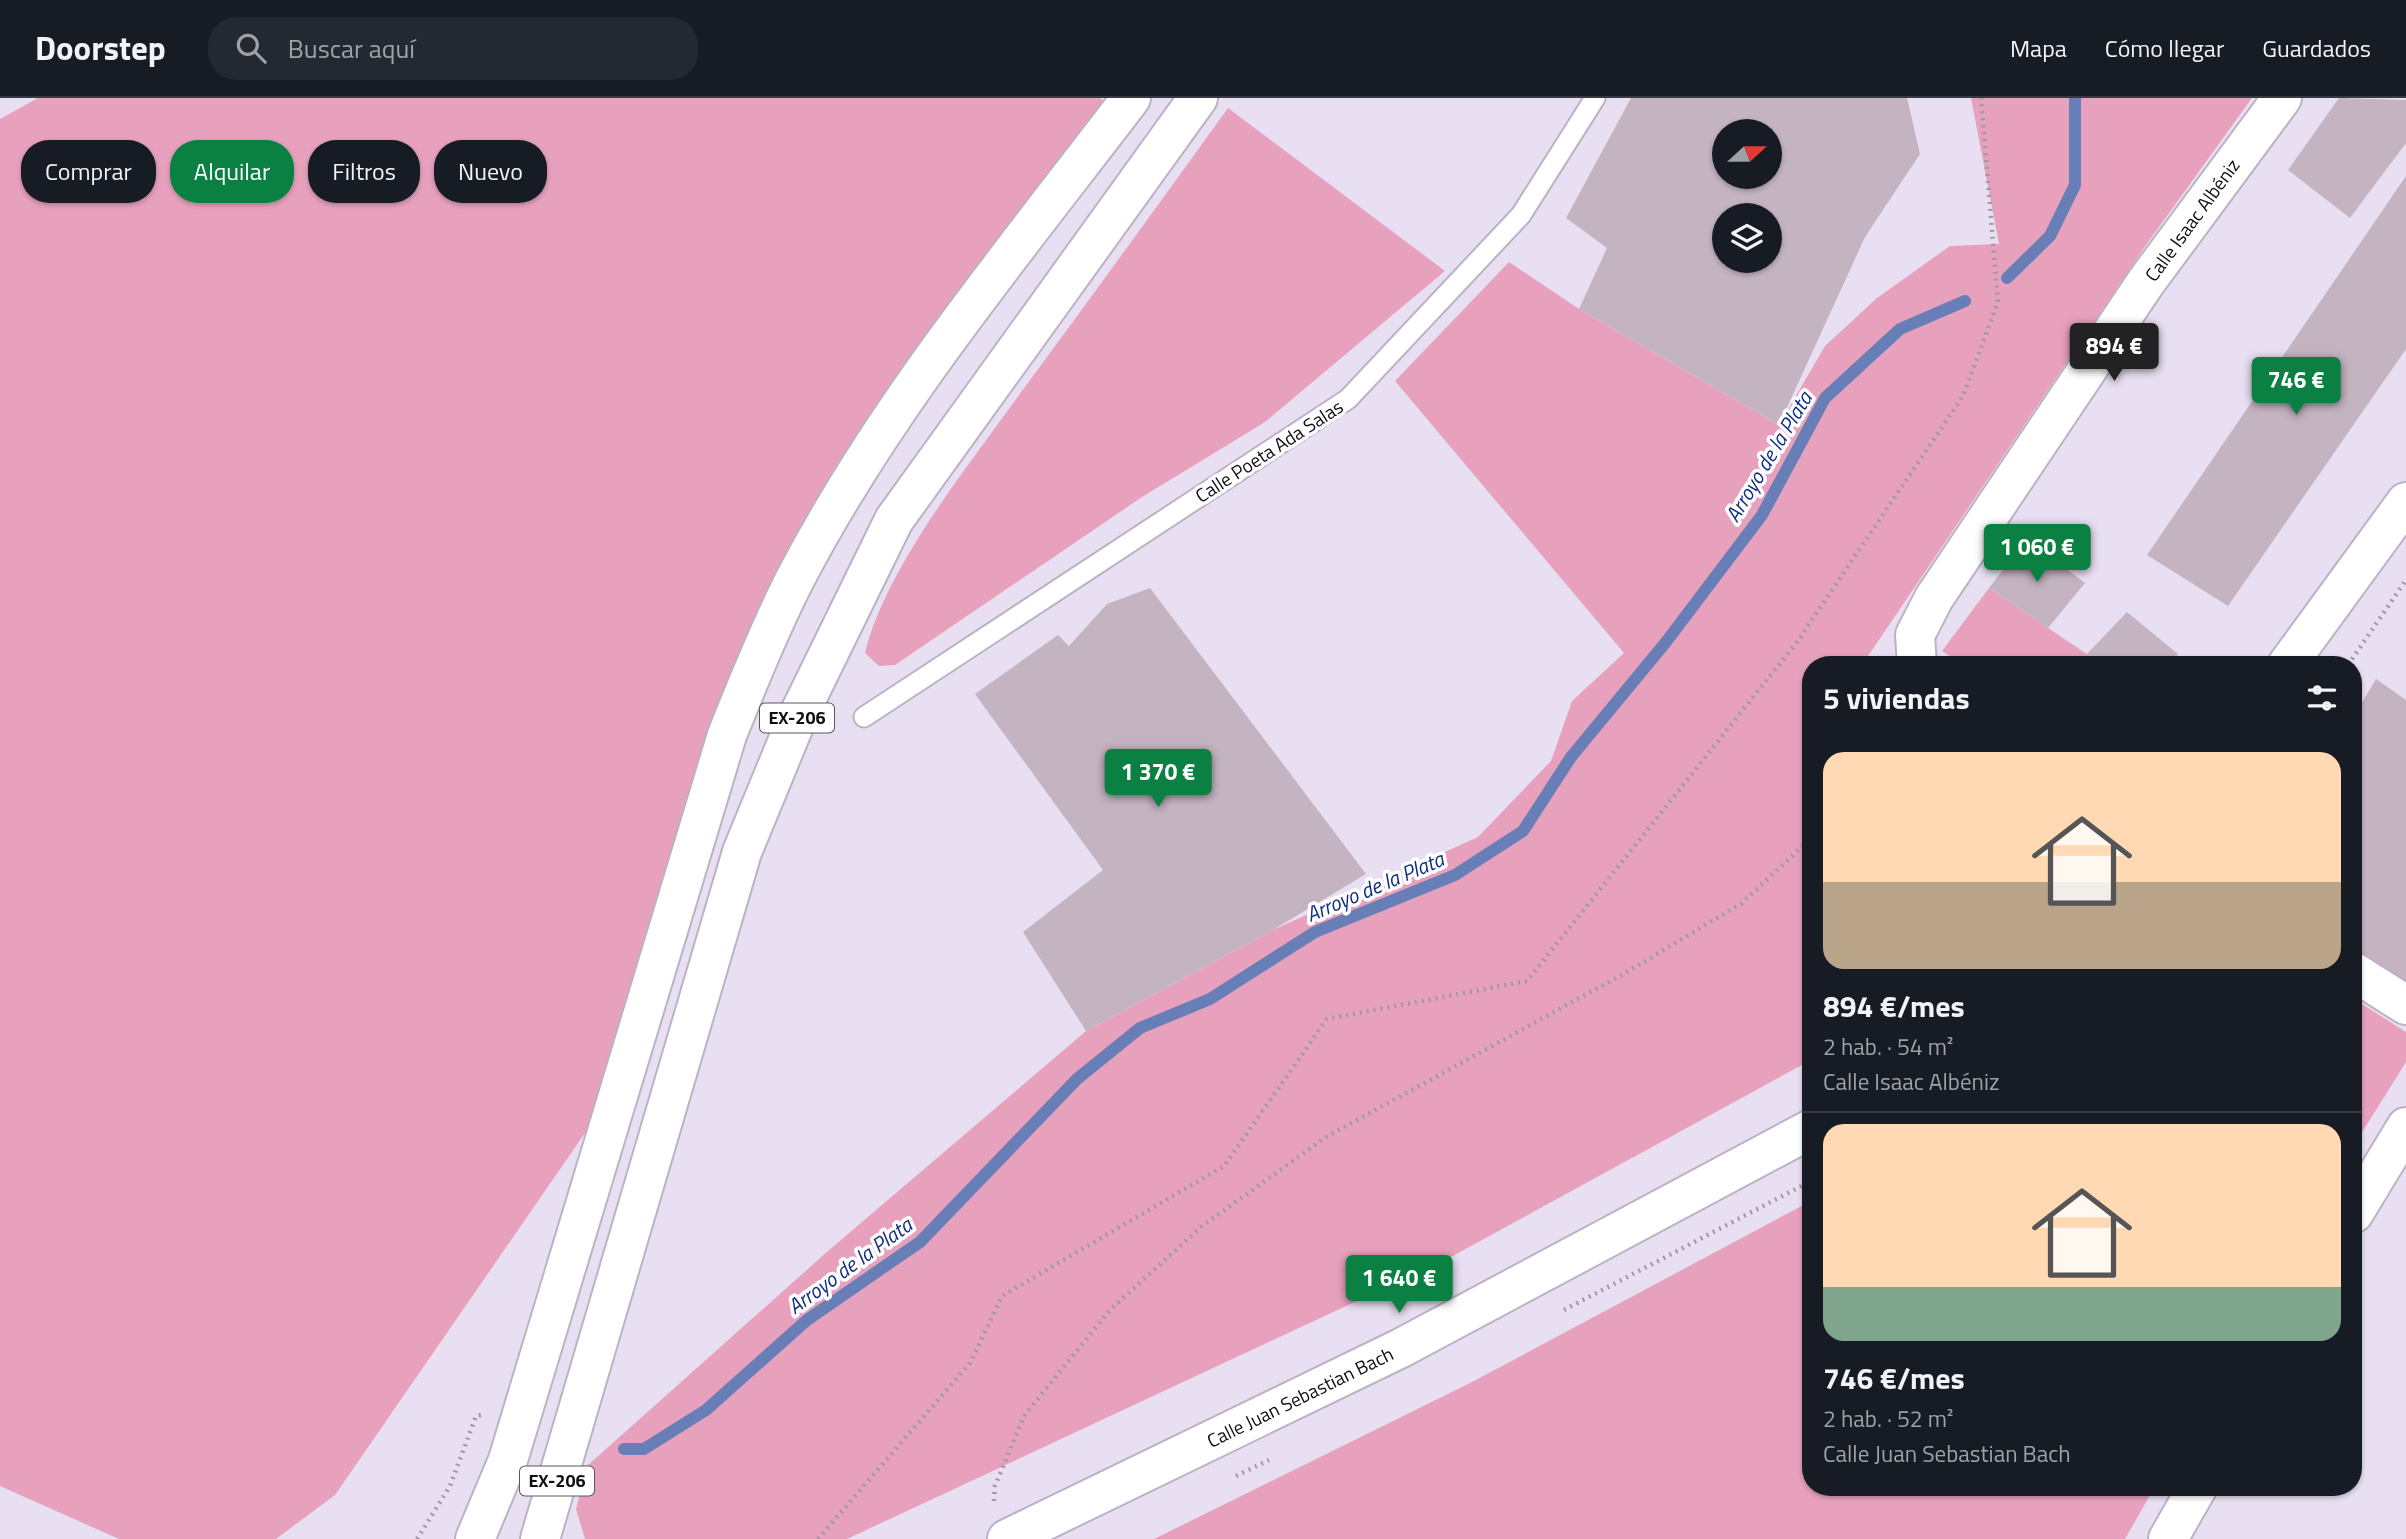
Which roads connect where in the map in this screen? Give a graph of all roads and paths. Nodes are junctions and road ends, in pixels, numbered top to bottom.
1 (1131, 98) edge
2 (1198, 98) edge
3 (1595, 98) edge
4 (1980, 98) edge
5 (2282, 98) edge
6 (2406, 502) edge
7 (2406, 580) edge
8 (1916, 656) edge
9 (2294, 656) edge
10 (2354, 656) edge
11 (864, 717) dead end
12 (1802, 846) edge
13 (2362, 977) edge
14 (2406, 1005) edge
15 (2406, 1128) edge
16 (1802, 1134) edge
17 (2362, 1200) edge
18 (475, 1416) dead end
19 (2192, 1496) edge
20 (1000, 1526) edge
21 (418, 1539) edge
22 (475, 1539) edge
23 (540, 1539) edge
24 (818, 1539) edge
25 (2168, 1539) edge

1 - 22 main road
2 - 23 main road, EX-206
3 - 11 lane, Calle Poeta Ada Salas
4 - 24 path
5 - 8 main road, Calle Isaac Albéniz
6 - 9 main road
7 - 10 path
12 - 20 path
13 - 14 main road
15 - 17 main road
16 - 20 main road, Calle Juan Sebastian Bach
18 - 21 path
19 - 25 main road

